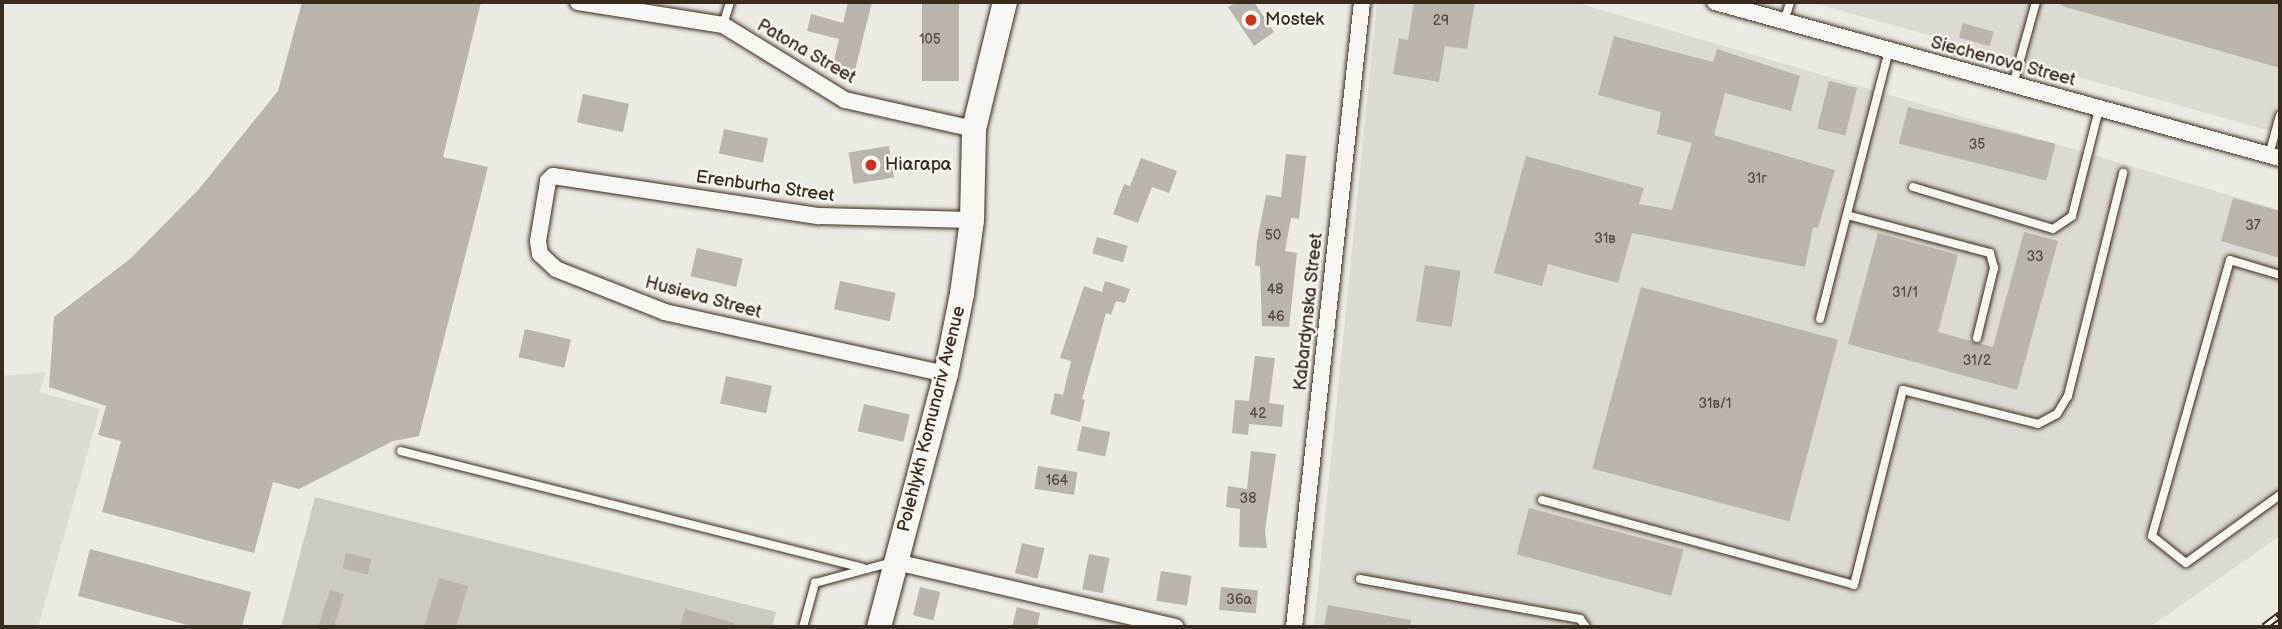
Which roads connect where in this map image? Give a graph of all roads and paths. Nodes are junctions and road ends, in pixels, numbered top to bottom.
1 (578, 2) edge
2 (730, 2) edge
3 (1005, 2) edge
4 (1362, 2) edge
5 (1715, 2) edge
6 (1790, 2) edge
7 (2036, 2) edge
8 (1784, 22) junction
9 (723, 25) junction
10 (1889, 51) junction
11 (2013, 85) junction
12 (2099, 108) junction
13 (2280, 115) edge
14 (974, 129) junction
15 (2275, 156) edge
16 (2123, 173) dead end
17 (554, 176) joint
18 (1913, 187) dead end
19 (1847, 215) junction
20 (972, 220) junction
21 (2280, 275) edge
22 (1820, 319) dead end
23 (1977, 338) dead end
24 (946, 374) junction
25 (401, 451) dead end
26 (2280, 495) edge
27 (1542, 500) dead end
28 (896, 562) junction
29 (862, 568) junction
30 (1360, 579) dead end
31 (1138, 623) edge
32 (803, 627) edge
33 (879, 627) edge
34 (1177, 627) edge
35 (1294, 627) edge
36 (1586, 627) edge

1 - 9 street, Patona Street
2 - 9 lane
3 - 14 main road, Polehlykh Komunariv Avenue
4 - 35 street, Kabardynska Street
5 - 8 street, Siechenova Street
6 - 8 lane
7 - 11 lane
8 - 10 street, Siechenova Street
9 - 14 street, Patona Street
10 - 11 street, Siechenova Street
10 - 19 lane
11 - 12 street, Siechenova Street
12 - 15 street, Siechenova Street
12 - 18 lane
13 - 15 lane
14 - 20 main road, Polehlykh Komunariv Avenue
16 - 27 lane
17 - 20 street, Erenburha Street
17 - 24 street, Husieva Street
19 - 22 lane
19 - 23 lane
20 - 24 main road, Polehlykh Komunariv Avenue
21 - 26 lane
24 - 28 main road, Polehlykh Komunariv Avenue
25 - 29 lane
28 - 29 lane
28 - 31 street
28 - 33 main road, Polehlykh Komunariv Avenue
29 - 32 lane
30 - 36 lane
31 - 34 street

